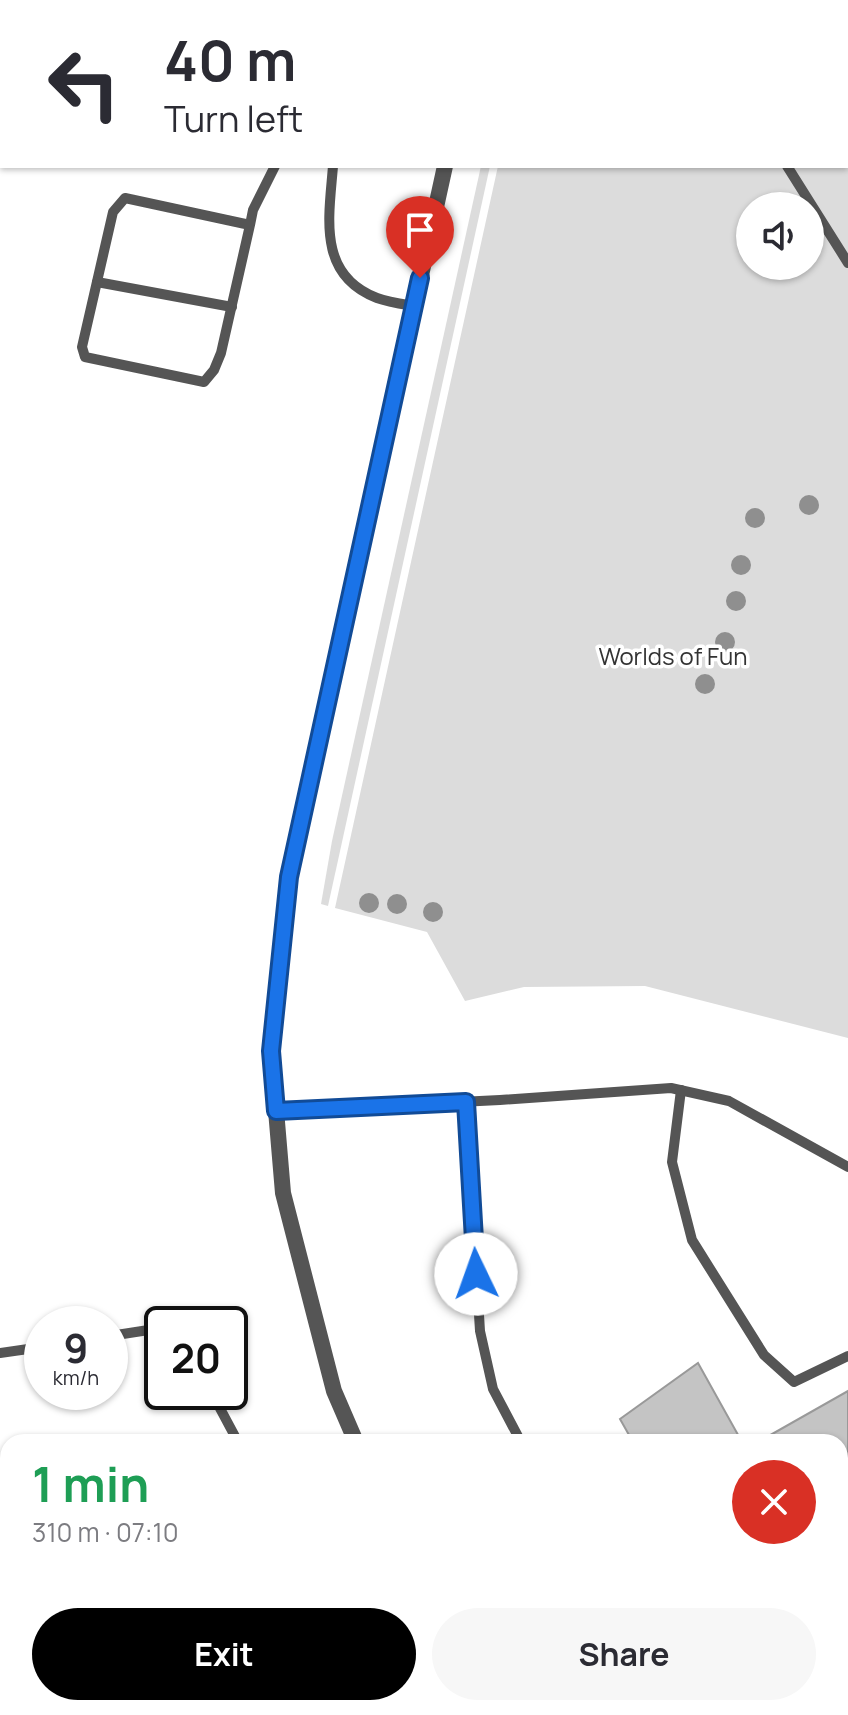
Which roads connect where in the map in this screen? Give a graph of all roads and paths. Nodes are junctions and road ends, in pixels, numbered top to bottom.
1 (274, 168) edge
2 (333, 168) edge
3 (445, 168) edge
4 (788, 168) edge
5 (250, 225) junction
6 (848, 263) edge
7 (97, 282) junction
8 (414, 306) junction
9 (232, 307) junction
10 (681, 1090) junction
11 (466, 1102) junction
12 (276, 1111) junction
13 (848, 1167) edge
14 (24, 1350) edge
15 (0, 1353) edge
16 (848, 1356) edge
17 (221, 1410) edge
18 (234, 1434) edge
19 (353, 1434) edge
20 (517, 1434) edge

1 - 5 lane
2 - 8 lane
3 - 8 street
4 - 6 lane
5 - 7 lane
5 - 9 lane
7 - 9 lane
7 - 9 lane
8 - 12 street
10 - 11 lane
10 - 13 lane
10 - 16 lane
11 - 12 lane
11 - 20 lane
12 - 19 street
14 - 15 lane
17 - 18 lane

